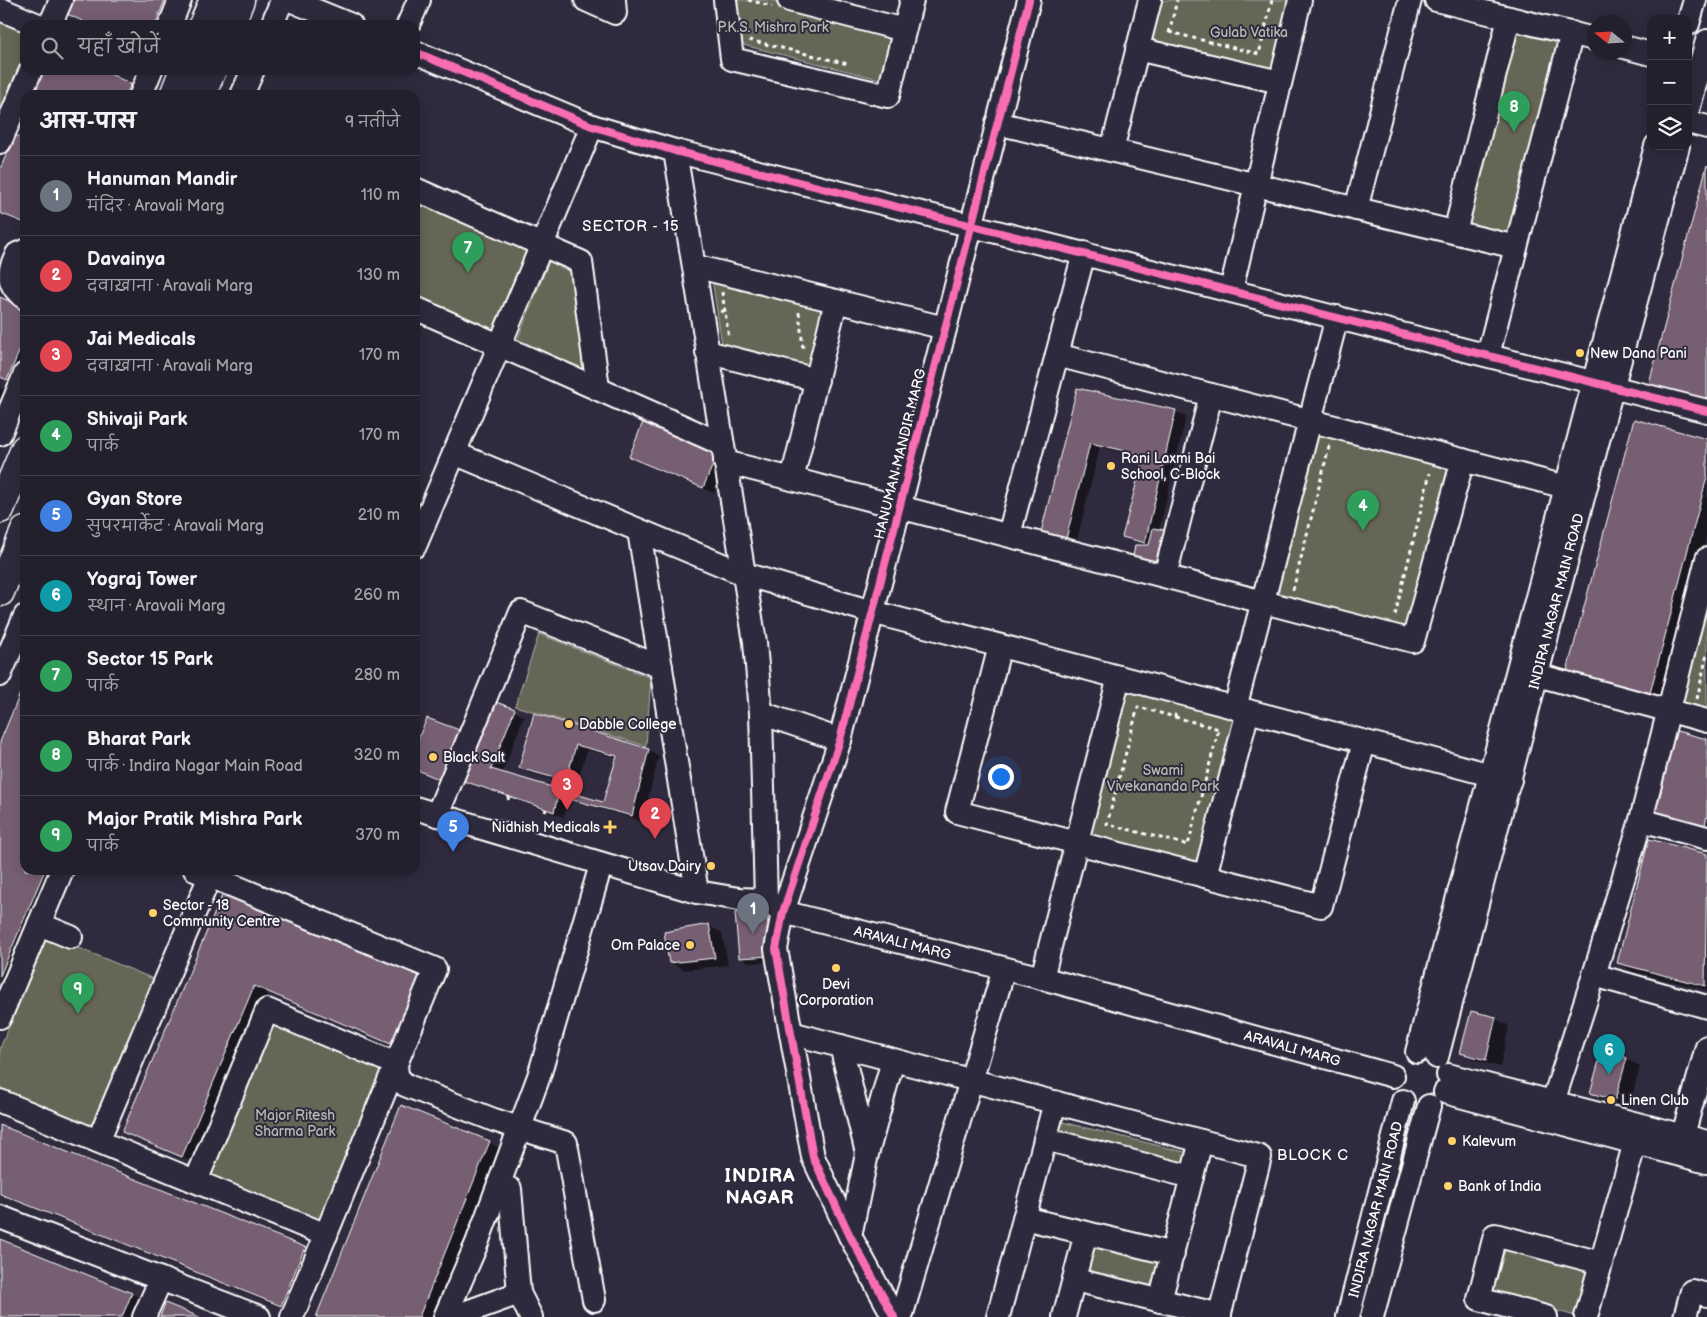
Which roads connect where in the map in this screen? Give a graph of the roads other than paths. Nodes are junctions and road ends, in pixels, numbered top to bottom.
1 (61, 0) edge
2 (180, 0) edge
3 (214, 0) edge
4 (240, 0) edge
5 (282, 0) edge
6 (290, 0) edge
7 (419, 0) edge
8 (586, 0) edge
9 (614, 0) edge
10 (725, 0) edge
11 (912, 0) edge
12 (1029, 0) edge
13 (1150, 0) edge
14 (1300, 0) edge
15 (1410, 0) edge
16 (1436, 0) edge
17 (1694, 0) edge
18 (782, 4) edge
19 (0, 9) edge
20 (1690, 15) edge
21 (1509, 18) junction
22 (26, 20) edge
23 (52, 20) edge
24 (172, 20) edge
25 (205, 20) edge
26 (232, 20) edge
27 (274, 20) edge
28 (339, 20) edge
29 (410, 20) edge
30 (904, 30) junction
31 (1572, 34) junction
32 (1587, 37) edge
33 (1707, 41) edge
34 (1137, 49) junction
35 (1632, 49) edge
36 (1647, 53) edge
37 (420, 54) edge
38 (28, 75) edge
39 (147, 75) edge
40 (182, 75) edge
41 (210, 75) edge
42 (251, 75) edge
43 (1280, 82) junction
44 (142, 90) edge
45 (176, 90) edge
46 (204, 90) edge
47 (244, 90) edge
48 (1689, 105) edge
49 (5, 117) edge
50 (997, 123) junction
51 (1692, 123) edge
52 (592, 126) junction
53 (1707, 127) edge
54 (0, 142) edge
55 (1112, 150) junction
56 (1655, 150) edge
57 (1677, 150) edge
58 (675, 151) junction
59 (1256, 185) junction
60 (420, 191) edge
61 (1356, 209) junction
62 (971, 225) junction
63 (1455, 232) junction
64 (543, 243) junction
65 (1516, 247) junction
66 (20, 252) edge
67 (1084, 253) junction
68 (694, 266) junction
69 (1231, 290) junction
70 (20, 294) edge
71 (836, 302) junction
72 (420, 310) edge
73 (1338, 317) junction
74 (945, 328) junction
75 (500, 345) junction
76 (708, 352) junction
77 (1057, 354) junction
78 (1488, 355) junction
79 (817, 380) junction
80 (1603, 384) junction
81 (20, 386) edge
82 (598, 388) junction
83 (1212, 395) junction
84 (1707, 411) edge
85 (1310, 420) junction
86 (0, 434) edge
87 (454, 453) junction
88 (724, 453) junction
89 (1463, 460) junction
90 (20, 461) edge
91 (792, 479) junction
92 (1566, 487) junction
93 (899, 506) junction
94 (0, 509) edge
95 (639, 531) junction
96 (420, 534) edge
97 (1009, 535) junction
98 (20, 543) edge
99 (1707, 559) edge
100 (744, 574) junction
101 (1165, 576) junction
102 (0, 592) edge
103 (1266, 592) junction
104 (872, 612) junction
105 (20, 640) edge
106 (1000, 646) junction
107 (661, 667) junction
108 (0, 675) edge
109 (1537, 676) junction
110 (1119, 677) junction
111 (1242, 709) junction
112 (1668, 711) junction
113 (761, 714) junction
114 (1707, 721) edge
115 (840, 740) junction
116 (1364, 742) junction
117 (1500, 777) junction
118 (420, 809) edge
119 (437, 814) junction
120 (1640, 820) junction
121 (1707, 838) edge
122 (1077, 843) junction
123 (602, 865) junction
124 (60, 875) edge
125 (202, 875) edge
126 (208, 875) edge
127 (1205, 876) junction
128 (697, 892) junction
129 (774, 906) junction
130 (39, 924) junction
131 (71, 937) dead end
132 (1004, 969) junction
133 (1594, 976) junction
134 (1042, 978) junction
135 (1707, 1007) edge
136 (0, 1017) edge
137 (791, 1033) junction
138 (841, 1046) junction
139 (1707, 1047) edge
140 (893, 1060) junction
141 (396, 1064) junction
142 (1393, 1076) junction
143 (1435, 1076) junction
144 (972, 1080) junction
145 (0, 1101) edge
146 (1403, 1101) junction
147 (1055, 1102) junction
148 (1553, 1102) junction
149 (520, 1128) junction
150 (1638, 1134) junction
151 (1045, 1139) junction
152 (98, 1141) junction
153 (1201, 1141) junction
154 (1707, 1142) edge
155 (1681, 1145) junction
156 (867, 1154) junction
157 (1707, 1162) edge
158 (1192, 1177) junction
159 (196, 1181) junction
160 (499, 1184) junction
161 (0, 1217) edge
162 (1024, 1218) junction
163 (1086, 1233) junction
164 (326, 1235) junction
165 (850, 1236) junction
166 (1173, 1254) junction
167 (1602, 1263) junction
168 (161, 1278) junction
169 (1074, 1280) junction
170 (519, 1293) junction
171 (1707, 1295) edge
172 (594, 1300) dead end
173 (1160, 1301) junction
174 (1219, 1316) edge
175 (144, 1317) edge
176 (259, 1317) edge
177 (292, 1317) edge
178 (444, 1317) edge
179 (453, 1317) edge
180 (531, 1317) edge
181 (894, 1317) edge
182 (901, 1317) edge
183 (998, 1317) edge
184 (1064, 1317) edge
185 (1348, 1317) edge
186 (1372, 1317) edge
187 (1546, 1317) edge
188 (1586, 1317) edge
189 (1685, 1317) edge

1 - 23 street
2 - 24 street
3 - 25 highway
4 - 26 highway
5 - 27 street
6 - 28 street
7 - 29 street
8 - 9 street
10 - 30 street
11 - 30 street
12 - 50 street, HANUMAN MANDIR MARG
13 - 34 street
14 - 43 street
15 - 61 street
16 - 21 street
17 - 20 street
18 - 30 street
19 - 22 street
21 - 31 street
21 - 63 street
31 - 32 street
31 - 65 street
33 - 48 street
34 - 43 street
34 - 55 street
35 - 36 street
37 - 52 street
38 - 49 street
39 - 44 street
40 - 45 highway
41 - 46 highway
42 - 47 street
43 - 59 street
49 - 54 street
50 - 55 street
50 - 62 street, HANUMAN MANDIR MARG
51 - 53 street
52 - 58 street
52 - 64 street
55 - 59 street
56 - 80 street, INDIRA NAGAR MAIN ROAD
57 - 80 street, INDIRA NAGAR MAIN ROAD
58 - 62 street
58 - 68 street
59 - 61 street
59 - 69 street
60 - 64 street
61 - 63 street
62 - 67 street
62 - 74 street, HANUMAN MANDIR MARG
63 - 65 street
64 - 75 street
64 - 82 street
65 - 78 street
66 - 70 street
67 - 69 street
67 - 77 street
68 - 71 street
68 - 76 street
69 - 73 street
71 - 74 street
71 - 79 street
72 - 75 street
73 - 78 street
73 - 85 street
74 - 93 street, HANUMAN MANDIR MARG
75 - 82 street
75 - 87 street
76 - 79 street
76 - 88 street
77 - 83 street
77 - 97 street
78 - 80 street
79 - 91 street
80 - 84 street
80 - 92 street, INDIRA NAGAR MAIN ROAD
80 - 109 street, INDIRA NAGAR MAIN ROAD
81 - 86 street
82 - 88 street
83 - 85 street
83 - 101 street
85 - 89 street
85 - 103 street
87 - 95 street
87 - 96 street
88 - 91 street
88 - 100 street
89 - 92 street
89 - 103 street
90 - 94 highway
91 - 93 street
92 - 117 street, INDIRA NAGAR MAIN ROAD
93 - 97 street
93 - 104 street, HANUMAN MANDIR MARG
95 - 100 street
95 - 107 street
97 - 101 street
98 - 102 highway
99 - 112 street
100 - 104 street
100 - 113 street
101 - 103 street
103 - 111 street
104 - 106 street
104 - 115 street, HANUMAN MANDIR MARG
105 - 108 street
106 - 110 street
106 - 122 street
107 - 119 street
107 - 128 street
109 - 112 street
109 - 117 street, INDIRA NAGAR MAIN ROAD
110 - 111 street
110 - 122 street
111 - 116 street
111 - 127 street
112 - 114 street
112 - 120 street
113 - 115 street
113 - 129 street
115 - 129 street, HANUMAN MANDIR MARG
116 - 117 street
116 - 127 street
117 - 143 street, INDIRA NAGAR MAIN ROAD
118 - 119 street, ARAVALI MARG
119 - 123 street, ARAVALI MARG
120 - 121 street
120 - 133 street
122 - 127 street
122 - 134 street
123 - 128 street, ARAVALI MARG
123 - 149 street
124 - 130 street
125 - 152 street
126 - 141 street
128 - 129 street, ARAVALI MARG
129 - 132 street, ARAVALI MARG
129 - 137 street
130 - 131 street
130 - 136 street
132 - 134 street, ARAVALI MARG
132 - 144 street
133 - 135 street
133 - 148 street
134 - 142 street, ARAVALI MARG
137 - 138 street
137 - 165 street
138 - 140 street
138 - 156 street
139 - 155 street
140 - 144 street
140 - 156 street
141 - 149 street
141 - 159 street
141 - 164 street
142 - 143 street
142 - 146 street
143 - 146 street
143 - 148 street
143 - 150 street
143 - 186 street, INDIRA NAGAR MAIN ROAD
144 - 147 street
144 - 182 street
145 - 152 street
146 - 185 street, INDIRA NAGAR MAIN ROAD
147 - 151 street
147 - 153 street
148 - 150 street
149 - 160 street
149 - 172 street
150 - 155 street
150 - 167 street
151 - 158 street
151 - 162 street
152 - 159 street
153 - 158 street
153 - 174 street
154 - 155 street
155 - 157 street
156 - 165 street
158 - 166 street
159 - 164 street
160 - 170 street
160 - 178 street
161 - 168 street
162 - 163 street
162 - 183 street
163 - 166 street
163 - 169 street
164 - 177 street
165 - 181 street
166 - 173 street
167 - 187 street
167 - 188 street
168 - 175 street
168 - 176 street
169 - 173 street
169 - 184 street
170 - 179 street
170 - 180 street
171 - 189 street
173 - 174 street

